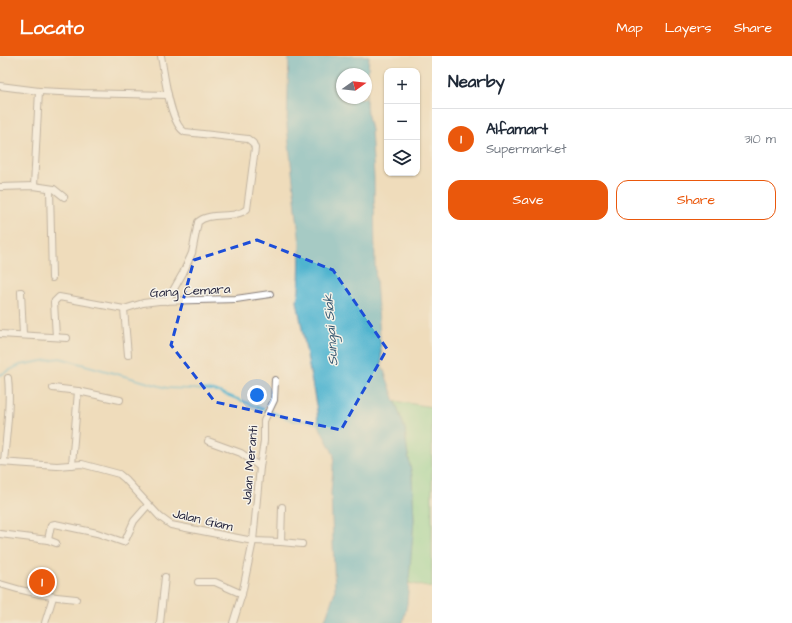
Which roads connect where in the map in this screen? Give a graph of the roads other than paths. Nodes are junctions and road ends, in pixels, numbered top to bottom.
1 (161, 56) edge
2 (0, 86) edge
3 (39, 91) junction
4 (168, 95) junction
5 (34, 186) junction
6 (0, 187) edge
7 (50, 188) junction
8 (64, 197) dead end
9 (52, 278) dead end
10 (21, 292) dead end
11 (270, 294) dead end
12 (167, 301) junction
13 (124, 309) junction
14 (0, 334) edge
15 (23, 335) junction
16 (56, 337) junction
17 (67, 338) dead end
18 (128, 355) dead end
19 (8, 378) dead end
20 (275, 380) dead end
21 (52, 388) dead end
22 (78, 391) junction
23 (120, 400) dead end
24 (208, 441) dead end
25 (2, 462) edge
26 (72, 465) junction
27 (260, 467) junction
28 (148, 505) junction
29 (282, 507) dead end
30 (0, 534) edge
31 (48, 540) junction
32 (253, 541) junction
33 (281, 542) junction
34 (56, 543) dead end
35 (302, 544) dead end
36 (165, 577) dead end
37 (198, 582) dead end
38 (0, 584) edge
39 (242, 594) junction
40 (53, 597) junction
41 (76, 600) dead end
42 (45, 623) edge
43 (160, 623) edge
44 (233, 623) edge

1 - 4 street
2 - 3 street
3 - 4 street
3 - 5 street
4 - 12 street
5 - 6 street
5 - 7 street
7 - 8 street
7 - 9 street
10 - 15 street
11 - 12 street, Gang Cemara
12 - 13 street, Gang Cemara
13 - 16 street, Gang Cemara
13 - 18 street
14 - 15 street
15 - 16 street
16 - 17 street
19 - 25 street
20 - 27 street, Jalan Meranti
21 - 22 street
22 - 23 street
22 - 26 street
24 - 27 street
25 - 26 street, Jalan Giam
26 - 28 street, Jalan Giam
27 - 32 street, Jalan Meranti
28 - 31 street
28 - 32 street, Jalan Giam
29 - 33 street
30 - 31 street
31 - 34 street
32 - 33 street, Jalan Giam
32 - 39 street, Jalan Meranti
33 - 35 street, Jalan Giam
36 - 43 street
37 - 39 street
38 - 40 street
39 - 44 street, Jalan Meranti
40 - 41 street
40 - 42 street

